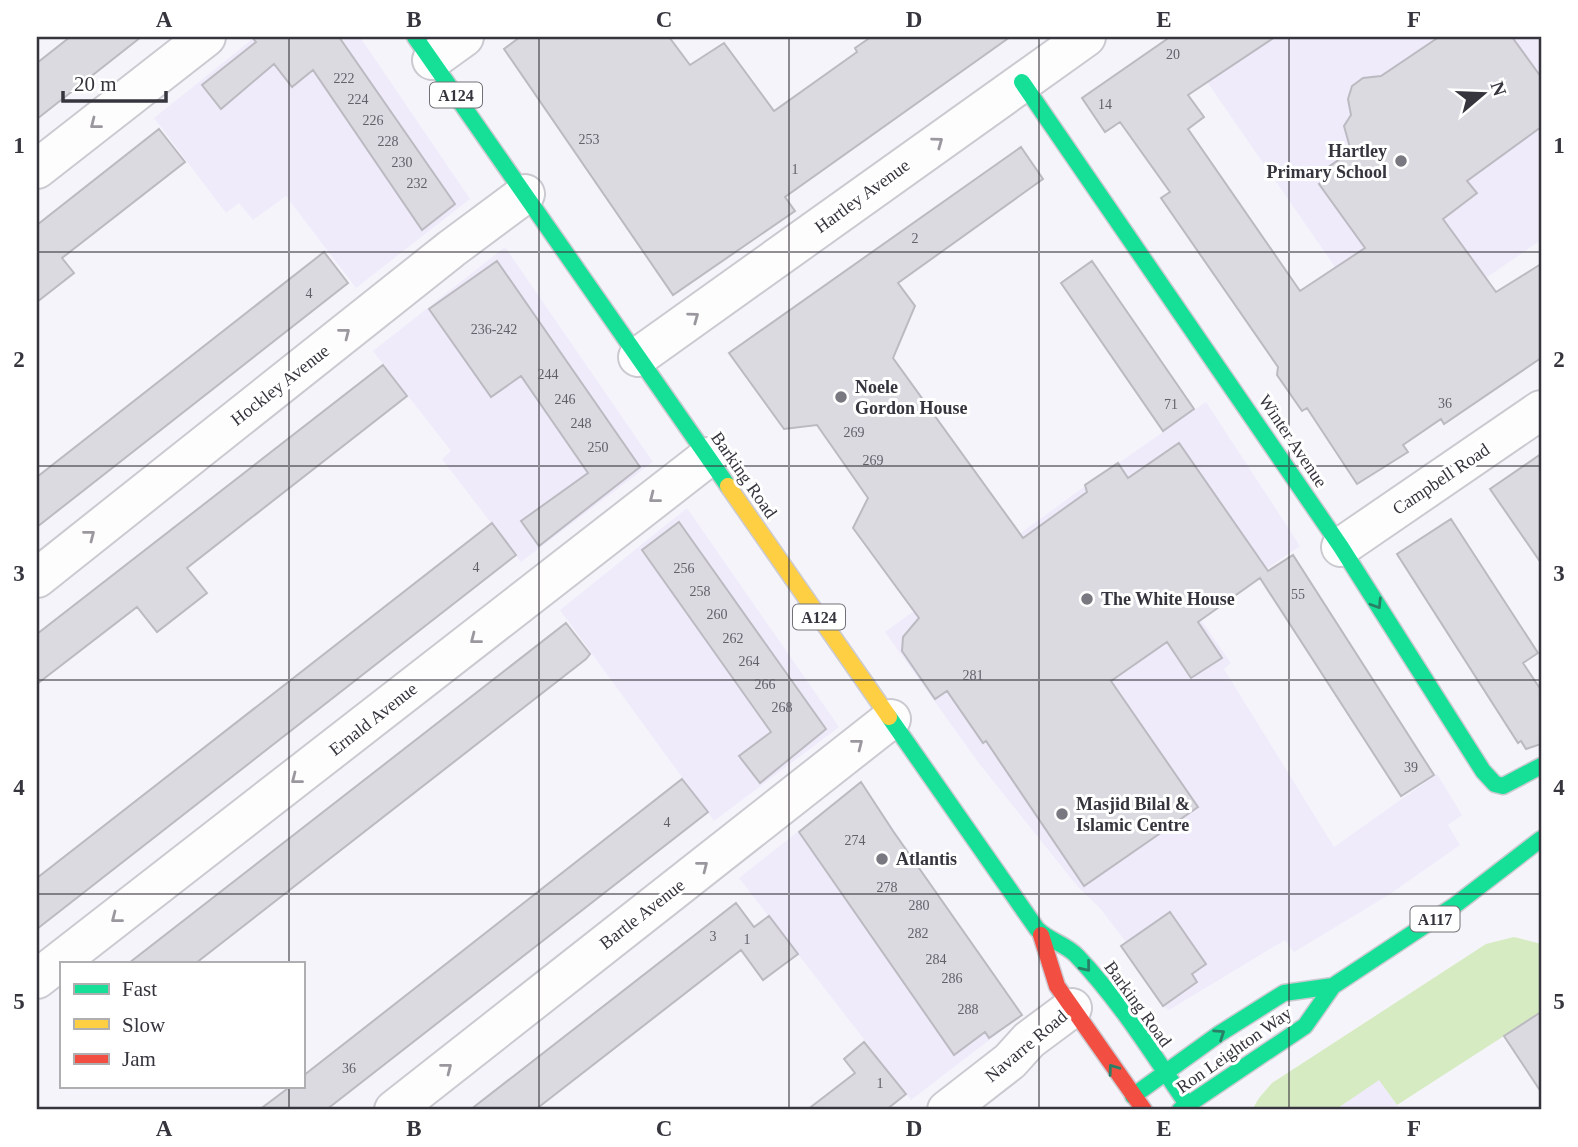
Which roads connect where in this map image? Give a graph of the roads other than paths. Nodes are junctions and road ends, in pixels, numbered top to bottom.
1 (206, 37) edge
2 (464, 37) edge
3 (1086, 37) edge
4 (423, 48) edge
5 (1022, 82) junction
6 (37, 169) edge
7 (525, 194) junction
8 (638, 357) junction
9 (1541, 410) edge
10 (708, 457) junction
11 (1341, 547) junction
12 (37, 578) edge
13 (891, 719) junction
14 (1541, 766) edge
15 (1538, 848) edge
16 (1041, 934) junction
17 (37, 979) edge
18 (1333, 986) junction
19 (1072, 1008) junction
20 (1165, 1074) junction
21 (1133, 1096) junction
22 (1186, 1108) edge
23 (394, 1110) edge
24 (947, 1110) edge
25 (1144, 1110) edge

1 -> 6 street
2 - 4 street
3 - 5 street, Hartley Avenue
4 - 7 main road, Barking Road / A124
8 -> 5 street, Hartley Avenue
5 - 11 main road, Winter Avenue
7 - 8 main road, Barking Road / A124
12 -> 7 street, Hockley Avenue
8 - 10 main road, Barking Road / A124
9 - 11 street, Campbell Road
10 - 13 main road, Barking Road / A124
10 -> 17 street, Ernald Avenue
11 -> 14 main road, Winter Avenue
13 - 16 main road, Barking Road / A124
23 -> 13 street, Bartle Avenue
15 - 18 main road, Ron Leighton Way / A117
16 - 19 main road, Barking Road / A124
16 -> 20 main road, Barking Road / A124
20 -> 18 main road, Ron Leighton Way / A117
18 - 22 main road, Ron Leighton Way / A117
21 -> 19 main road, Barking Road / A124
19 - 24 street, Navarre Road
20 - 21 main road, Ron Leighton Way / A117
20 - 22 main road, Barking Road / A124
21 - 25 main road, Barking Road / A124

